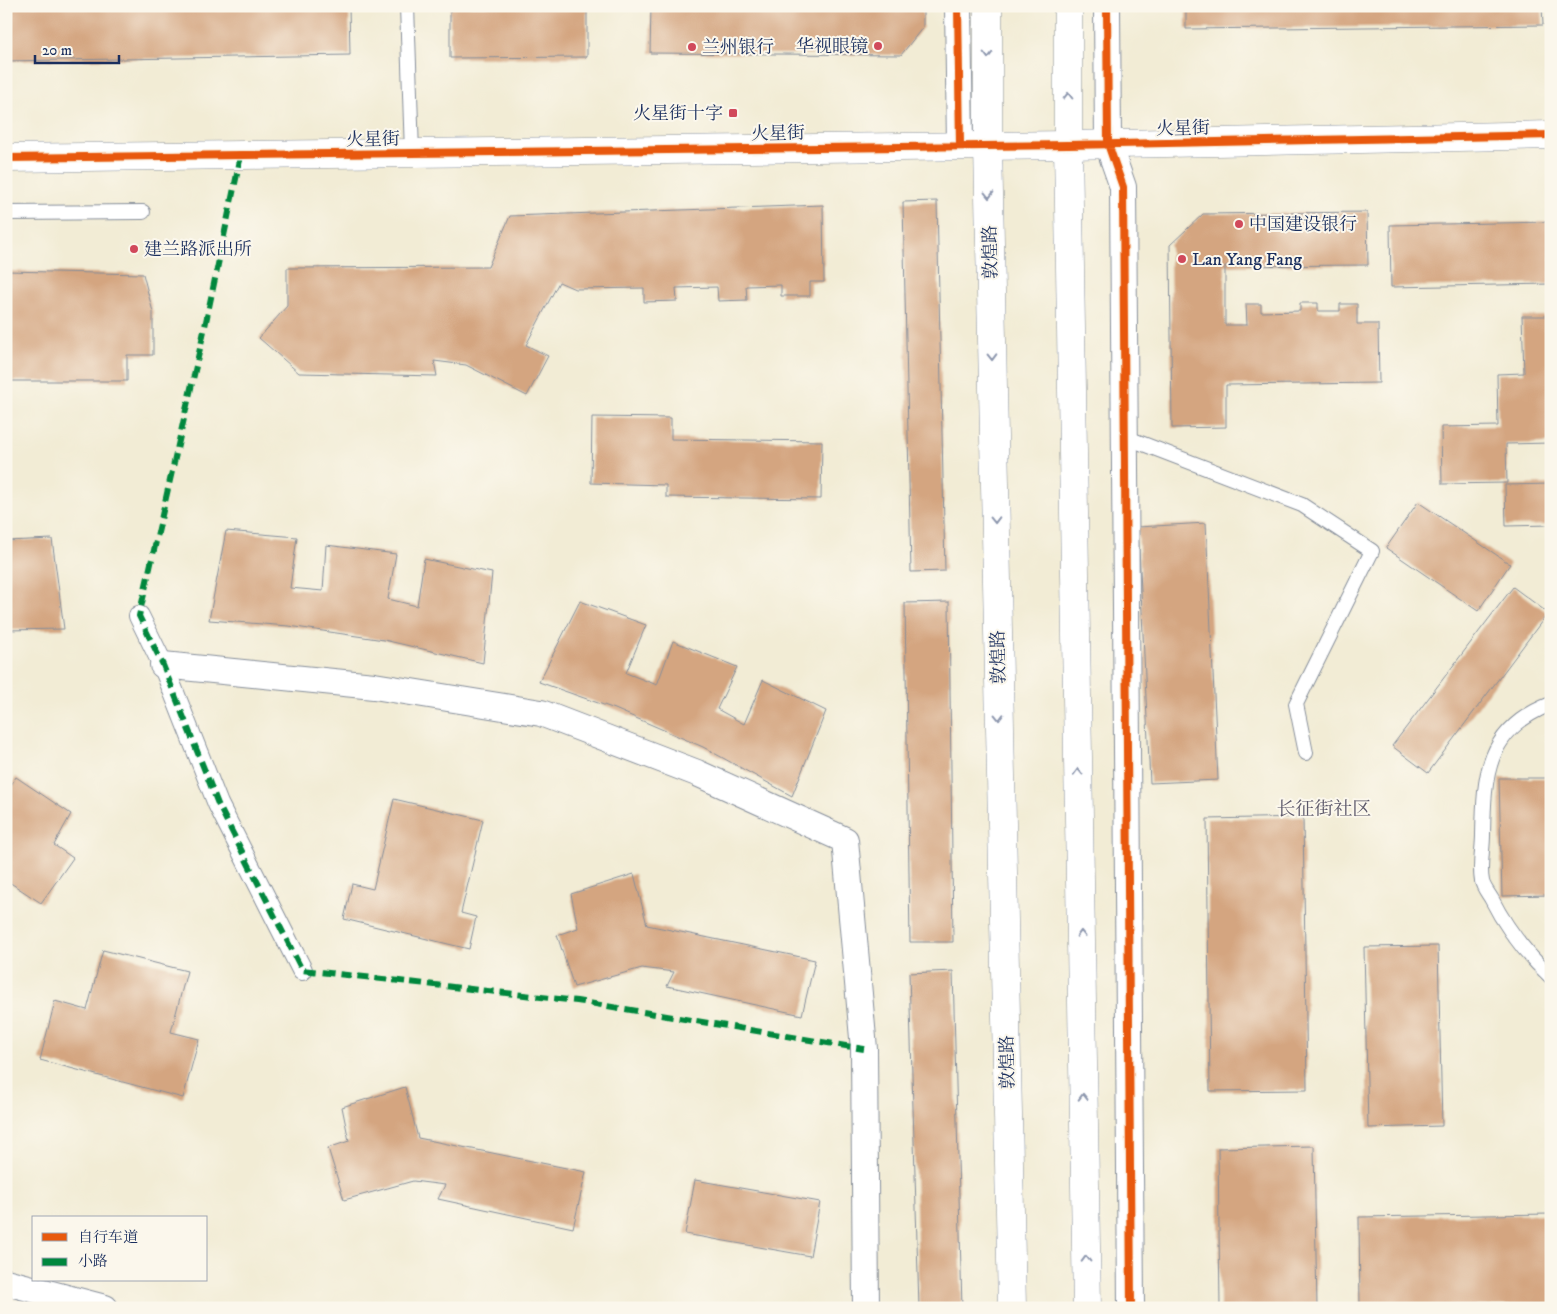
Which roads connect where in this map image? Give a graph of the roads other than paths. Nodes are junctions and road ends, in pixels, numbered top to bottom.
1 (408, 6) edge
2 (958, 6) edge
3 (988, 6) edge
4 (1068, 6) edge
5 (1107, 6) edge
6 (1551, 135) edge
7 (1108, 144) junction
8 (1068, 145) junction
9 (960, 146) junction
10 (988, 146) junction
11 (412, 153) junction
12 (6, 158) edge
13 (143, 212) dead end
14 (6, 213) edge
15 (1124, 437) junction
16 (139, 616) dead end
17 (163, 665) junction
18 (1551, 704) edge
19 (1306, 753) dead end
20 (302, 970) dead end
21 (1551, 977) edge
22 (6, 1282) edge
23 (105, 1308) edge
24 (866, 1308) edge
25 (1012, 1308) edge
26 (1087, 1308) edge
27 (1131, 1308) edge

1 - 11 lane
2 - 9 street
3 -> 10 main road, 敦煌路
8 -> 4 main road
5 - 7 street
6 - 7 main road, 火星街
7 - 8 main road, 火星街
7 - 15 street
8 - 10 main road, 火星街
26 -> 8 main road
9 - 10 main road, 火星街
9 - 11 main road, 火星街
10 -> 25 main road, 敦煌路
11 - 12 main road, 火星街
13 - 14 lane
15 - 19 lane
15 - 27 street
16 - 17 street
17 - 20 street
17 - 24 street
18 - 21 lane
22 - 23 street

